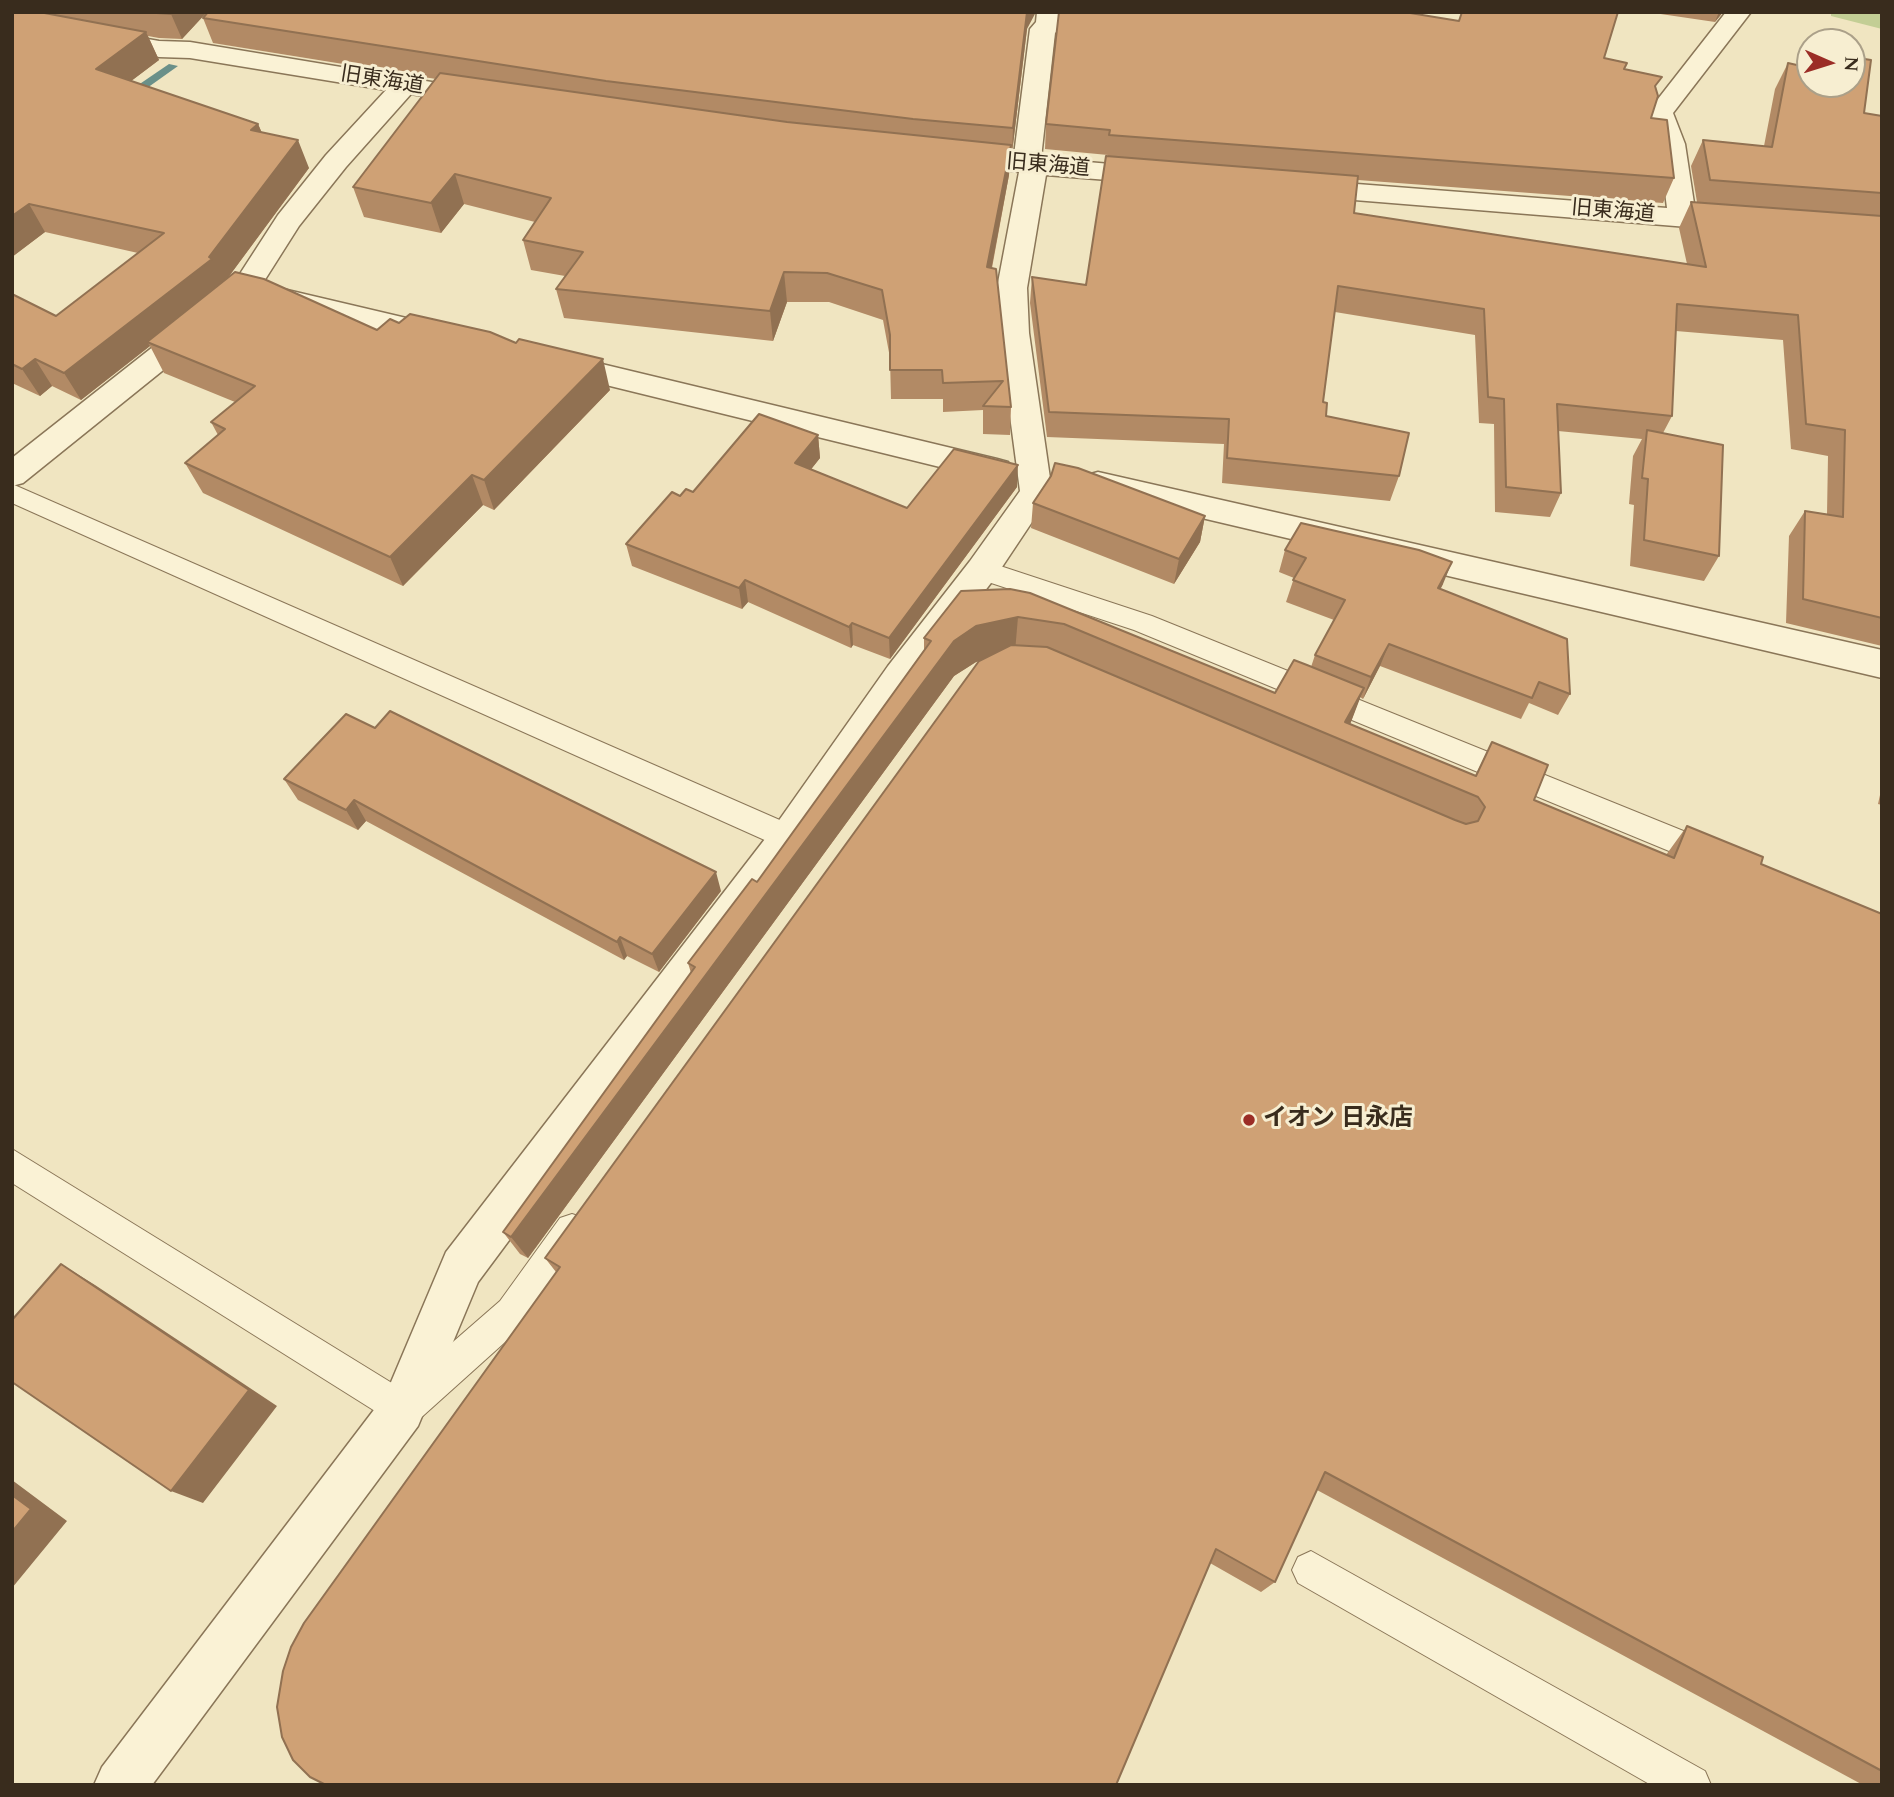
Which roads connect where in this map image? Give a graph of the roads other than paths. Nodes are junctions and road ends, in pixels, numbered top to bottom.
1 (1049, 12) edge
2 (1739, 12) edge
3 (12, 22) edge
4 (404, 86) junction
5 (510, 103) edge
6 (988, 162) edge
7 (1030, 165) junction
8 (1184, 178) edge
9 (1281, 186) edge
10 (1682, 218) junction
11 (1762, 224) edge
12 (244, 290) junction
13 (460, 340) edge
14 (528, 356) edge
15 (1034, 474) junction
16 (12, 475) edge
17 (12, 493) edge
18 (982, 570) junction
19 (1882, 664) edge
20 (788, 837) junction
21 (1742, 868) edge
22 (12, 1164) edge
23 (590, 1205) edge
24 (402, 1410) junction
25 (1311, 1570) dead end
26 (120, 1785) edge
27 (1691, 1785) edge

1 - 7 street
2 - 10 street
3 - 4 street, 旧東海道
4 - 5 street, 旧東海道
4 - 12 street
6 - 7 street, 旧東海道
7 - 8 street, 旧東海道
7 - 15 street
9 - 10 street, 旧東海道
10 - 11 street, 旧東海道
12 - 13 street
12 - 16 street
14 - 15 street
15 - 18 street
15 - 19 street
17 - 20 lane
18 - 20 street
18 - 21 lane
20 - 24 street
22 - 24 lane
23 - 24 lane
24 - 26 street
25 - 27 lane

